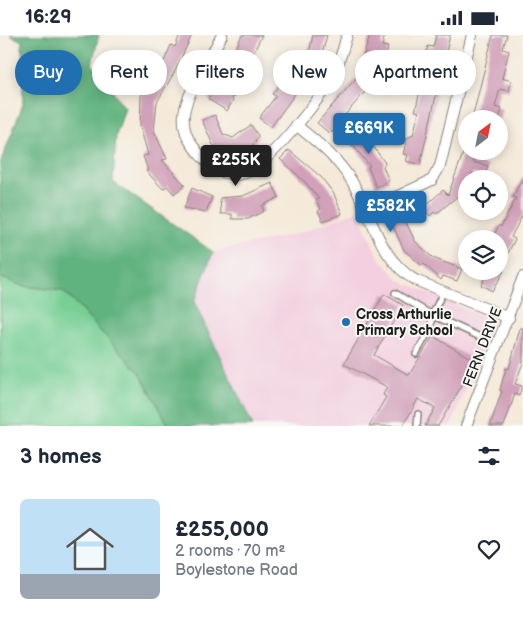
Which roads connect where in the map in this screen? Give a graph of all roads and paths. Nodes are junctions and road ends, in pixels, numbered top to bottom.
1 (222, 35) edge
2 (347, 35) edge
3 (472, 35) edge
4 (296, 125) junction
5 (366, 211) junction
6 (523, 277) edge
7 (443, 292) junction
8 (395, 293) dead end
9 (432, 315) junction
10 (509, 318) junction
11 (478, 336) dead end
12 (416, 354) dead end
13 (418, 414) dead end
14 (417, 426) edge
15 (466, 426) edge

1 - 4 street
2 - 4 street
3 - 5 street
4 - 5 street
5 - 7 street
6 - 10 street, FERN DRIVE
7 - 9 lane
7 - 10 street
8 - 9 lane
9 - 11 lane
9 - 12 lane
10 - 15 street, FERN DRIVE
13 - 14 lane

